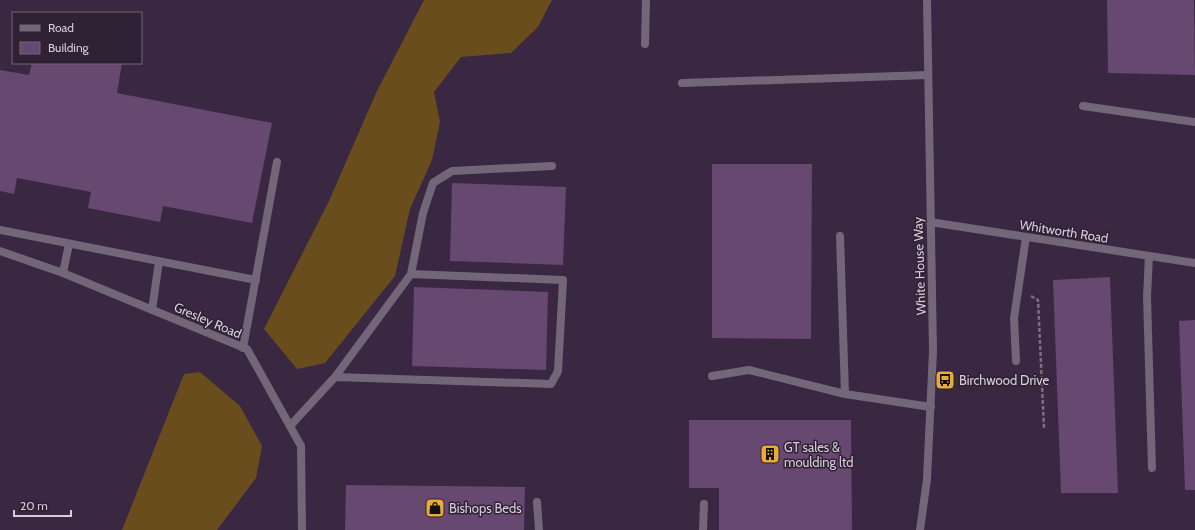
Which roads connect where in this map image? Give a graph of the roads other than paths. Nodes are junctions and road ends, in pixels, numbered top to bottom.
1 (646, 0) edge
2 (927, 0) edge
3 (645, 44) dead end
4 (928, 75) junction
5 (682, 83) dead end
6 (1083, 106) dead end
7 (1195, 122) edge
8 (277, 162) dead end
9 (552, 166) dead end
10 (930, 222) junction
11 (0, 230) edge
12 (840, 236) dead end
13 (1026, 237) junction
14 (69, 244) junction
15 (0, 251) edge
16 (1149, 256) junction
17 (159, 261) junction
18 (1195, 263) edge
19 (63, 273) junction
20 (410, 274) junction
21 (256, 280) junction
22 (152, 310) junction
23 (243, 348) junction
24 (1016, 361) dead end
25 (712, 376) dead end
26 (335, 377) junction
27 (845, 394) junction
28 (931, 407) junction
29 (290, 426) junction
30 (1152, 468) dead end
31 (537, 502) dead end
32 (704, 504) dead end
33 (302, 530) edge
34 (539, 530) edge
35 (703, 530) edge
36 (920, 530) edge

1 - 3 street
2 - 4 street, White House Way
4 - 5 street
4 - 10 street, White House Way
6 - 7 street
8 - 21 street
9 - 20 street
10 - 13 street, Whitworth Road
10 - 28 street, White House Way
11 - 14 street
12 - 27 street
13 - 16 street, Whitworth Road
13 - 24 street
14 - 17 street
14 - 19 street
15 - 19 street, Gresley Road
16 - 18 street, Whitworth Road
16 - 30 street
17 - 21 street
17 - 22 street
19 - 22 street, Gresley Road
20 - 26 street
20 - 26 street
21 - 23 street
22 - 23 street, Gresley Road
23 - 29 street, Gresley Road
25 - 27 street
26 - 29 street
27 - 28 street
28 - 36 street, White House Way
29 - 33 street, Gresley Road
31 - 34 street
32 - 35 street

